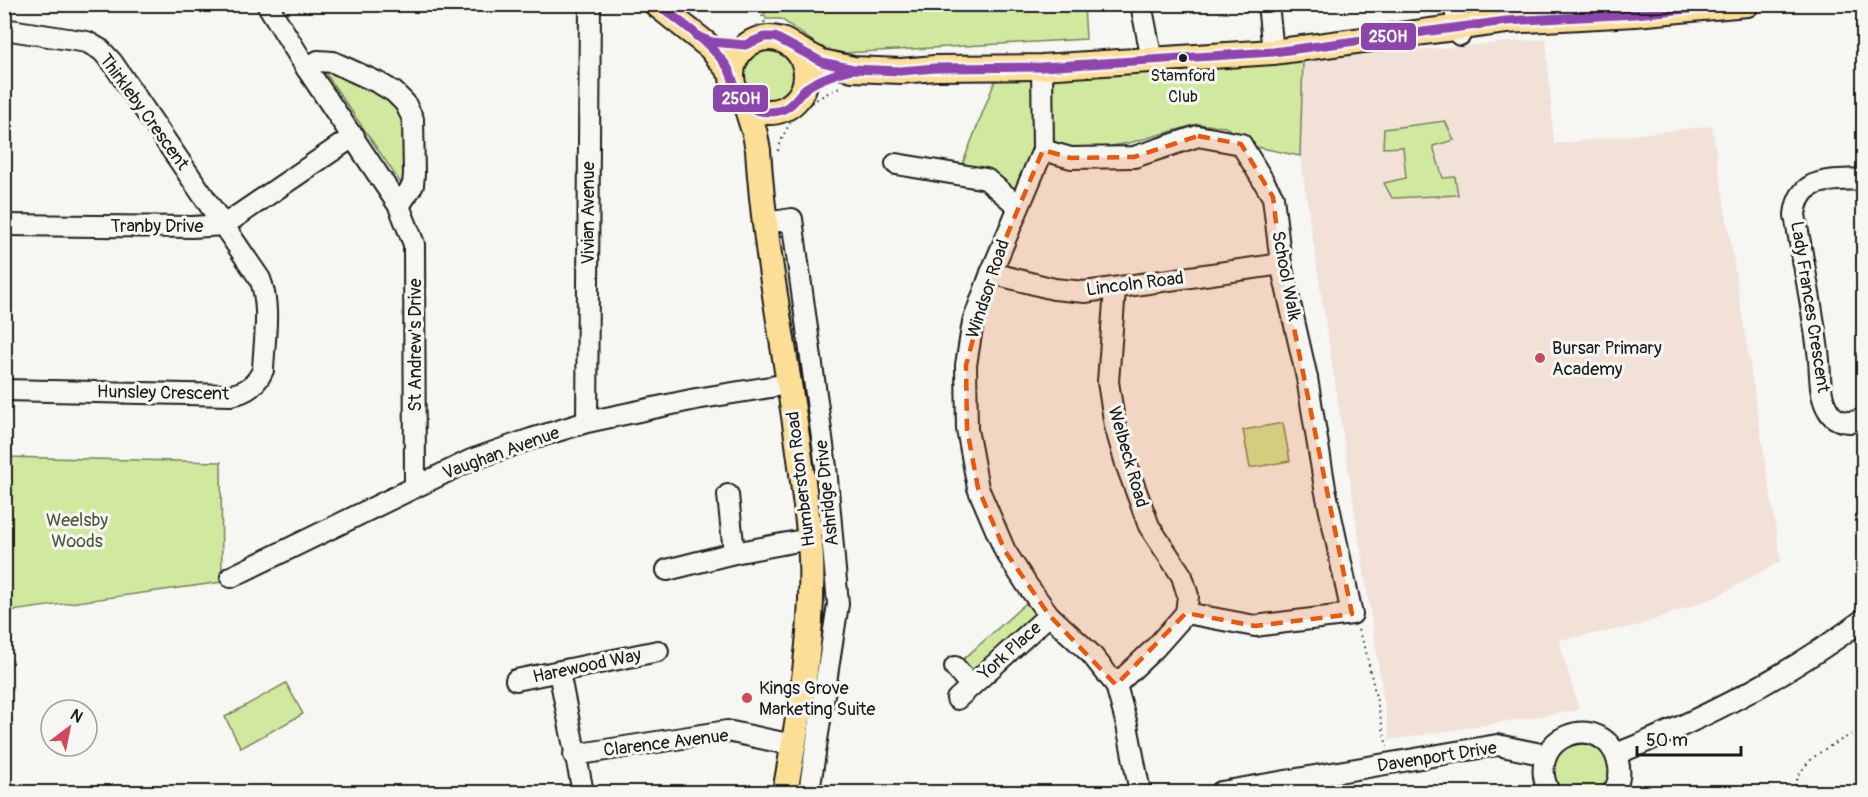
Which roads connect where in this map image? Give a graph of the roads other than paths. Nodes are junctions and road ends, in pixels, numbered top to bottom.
1 (267, 4) edge
2 (590, 4) edge
3 (656, 4) edge
4 (1141, 4) edge
5 (1268, 4) edge
6 (1454, 4) edge
7 (1747, 4) edge
8 (4, 29) edge
9 (1459, 32) junction
10 (696, 36) junction
11 (745, 45) junction
12 (794, 47) junction
13 (1273, 52) junction
14 (1152, 60) junction
15 (1042, 67) junction
16 (307, 69) junction
17 (853, 69) junction
18 (731, 73) junction
19 (802, 92) junction
20 (744, 103) junction
21 (783, 109) junction
22 (354, 136) junction
23 (1043, 150) junction
24 (896, 164) dead end
25 (759, 166) junction
26 (1863, 179) edge
27 (399, 206) junction
28 (1018, 206) junction
29 (766, 223) junction
30 (4, 225) edge
31 (224, 225) junction
32 (1281, 264) junction
33 (991, 273) junction
34 (1115, 289) junction
35 (789, 384) junction
36 (4, 390) edge
37 (1863, 418) edge
38 (587, 422) junction
39 (415, 486) junction
40 (728, 495) dead end
41 (809, 540) junction
42 (734, 553) junction
43 (666, 570) dead end
44 (231, 577) dead end
45 (1186, 613) junction
46 (1049, 615) junction
47 (1863, 619) edge
48 (658, 651) dead end
49 (955, 667) dead end
50 (559, 672) junction
51 (516, 680) dead end
52 (1116, 685) junction
53 (971, 686) junction
54 (957, 699) dead end
55 (794, 745) junction
56 (1616, 754) junction
57 (574, 755) junction
58 (1546, 755) junction
59 (1260, 789) edge
60 (583, 792) edge
61 (785, 792) edge
62 (809, 792) edge
63 (1140, 792) edge
64 (1221, 792) edge
65 (1549, 792) edge
66 (1613, 792) edge

1 - 16 street, St Andrew's Drive
2 - 38 street, Vivian Avenue
3 - 10 main road
4 - 14 street
5 - 13 street
6 - 9 street
7 - 9 main road
8 - 31 street, Thirkleby Crescent
9 - 13 main road
10 - 11 main road
10 - 18 main road
11 - 12 main road
11 - 18 main road
12 - 17 main road
12 - 19 main road
13 - 14 main road
14 - 15 main road
15 - 17 main road
15 - 23 street, Windsor Road
16 - 22 street, St Andrew's Drive
16 - 27 street
17 - 19 main road
18 - 20 main road
19 - 21 main road
20 - 21 main road
20 - 25 main road, Humberston Road
21 - 25 main road, Humberston Road
22 - 27 street, St Andrew's Drive
22 - 31 street, Tranby Drive
23 - 28 street, Windsor Road
23 - 32 street, School Walk
24 - 28 street
25 - 29 main road, Humberston Road
26 - 37 street, Lady Frances Crescent
27 - 39 street, St Andrew's Drive
28 - 33 street, Windsor Road
29 - 35 main road, Humberston Road
29 - 62 street, Ashridge Drive
30 - 31 street, Tranby Drive
31 - 36 street, Hunsley Crescent
32 - 34 street, Lincoln Road
32 - 45 street, School Walk
33 - 34 street, Lincoln Road
33 - 46 street, Windsor Road
34 - 45 street, Welbeck Road
35 - 38 street, Vaughan Avenue
35 - 41 main road, Humberston Road
38 - 39 street, Vaughan Avenue
39 - 44 street, Vaughan Avenue
40 - 42 street
41 - 42 street
41 - 55 main road, Humberston Road
42 - 43 street
45 - 52 street
46 - 52 street, Windsor Road
46 - 53 street, York Place
47 - 56 street
48 - 50 street, Harewood Way
49 - 53 street, York Place
50 - 51 street, Harewood Way
50 - 57 street
52 - 63 street, Windsor Road
53 - 54 street, York Place
55 - 57 street, Clarence Avenue
55 - 61 main road, Humberston Road
56 - 58 street
56 - 66 street
57 - 60 street
58 - 59 street, Davenport Drive
58 - 65 street
59 - 64 street, Davenport Drive

